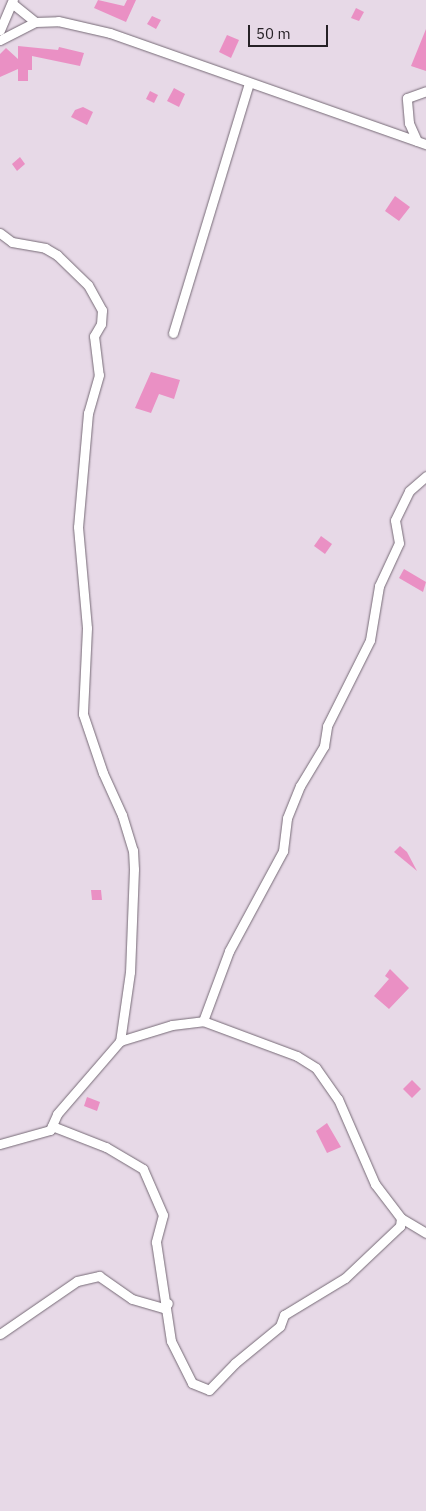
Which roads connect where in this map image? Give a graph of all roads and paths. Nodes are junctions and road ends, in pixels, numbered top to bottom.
1 (13, 2) edge
2 (36, 22) junction
3 (0, 30) edge
4 (0, 40) edge
5 (249, 83) junction
6 (426, 91) edge
7 (422, 142) edge
8 (0, 233) edge
9 (173, 333) dead end
10 (426, 476) edge
11 (203, 1021) junction
12 (120, 1041) junction
13 (52, 1126) junction
14 (0, 1144) edge
15 (401, 1218) junction
16 (426, 1233) edge
17 (168, 1303) junction
18 (0, 1334) edge

1 - 2 street
1 - 3 street
2 - 4 street
2 - 5 street
5 - 7 street
5 - 9 street
6 - 7 street
8 - 12 street
10 - 11 street
11 - 12 street
11 - 15 street
12 - 13 street
13 - 14 street
13 - 17 street
15 - 16 street
15 - 17 street
17 - 18 street

